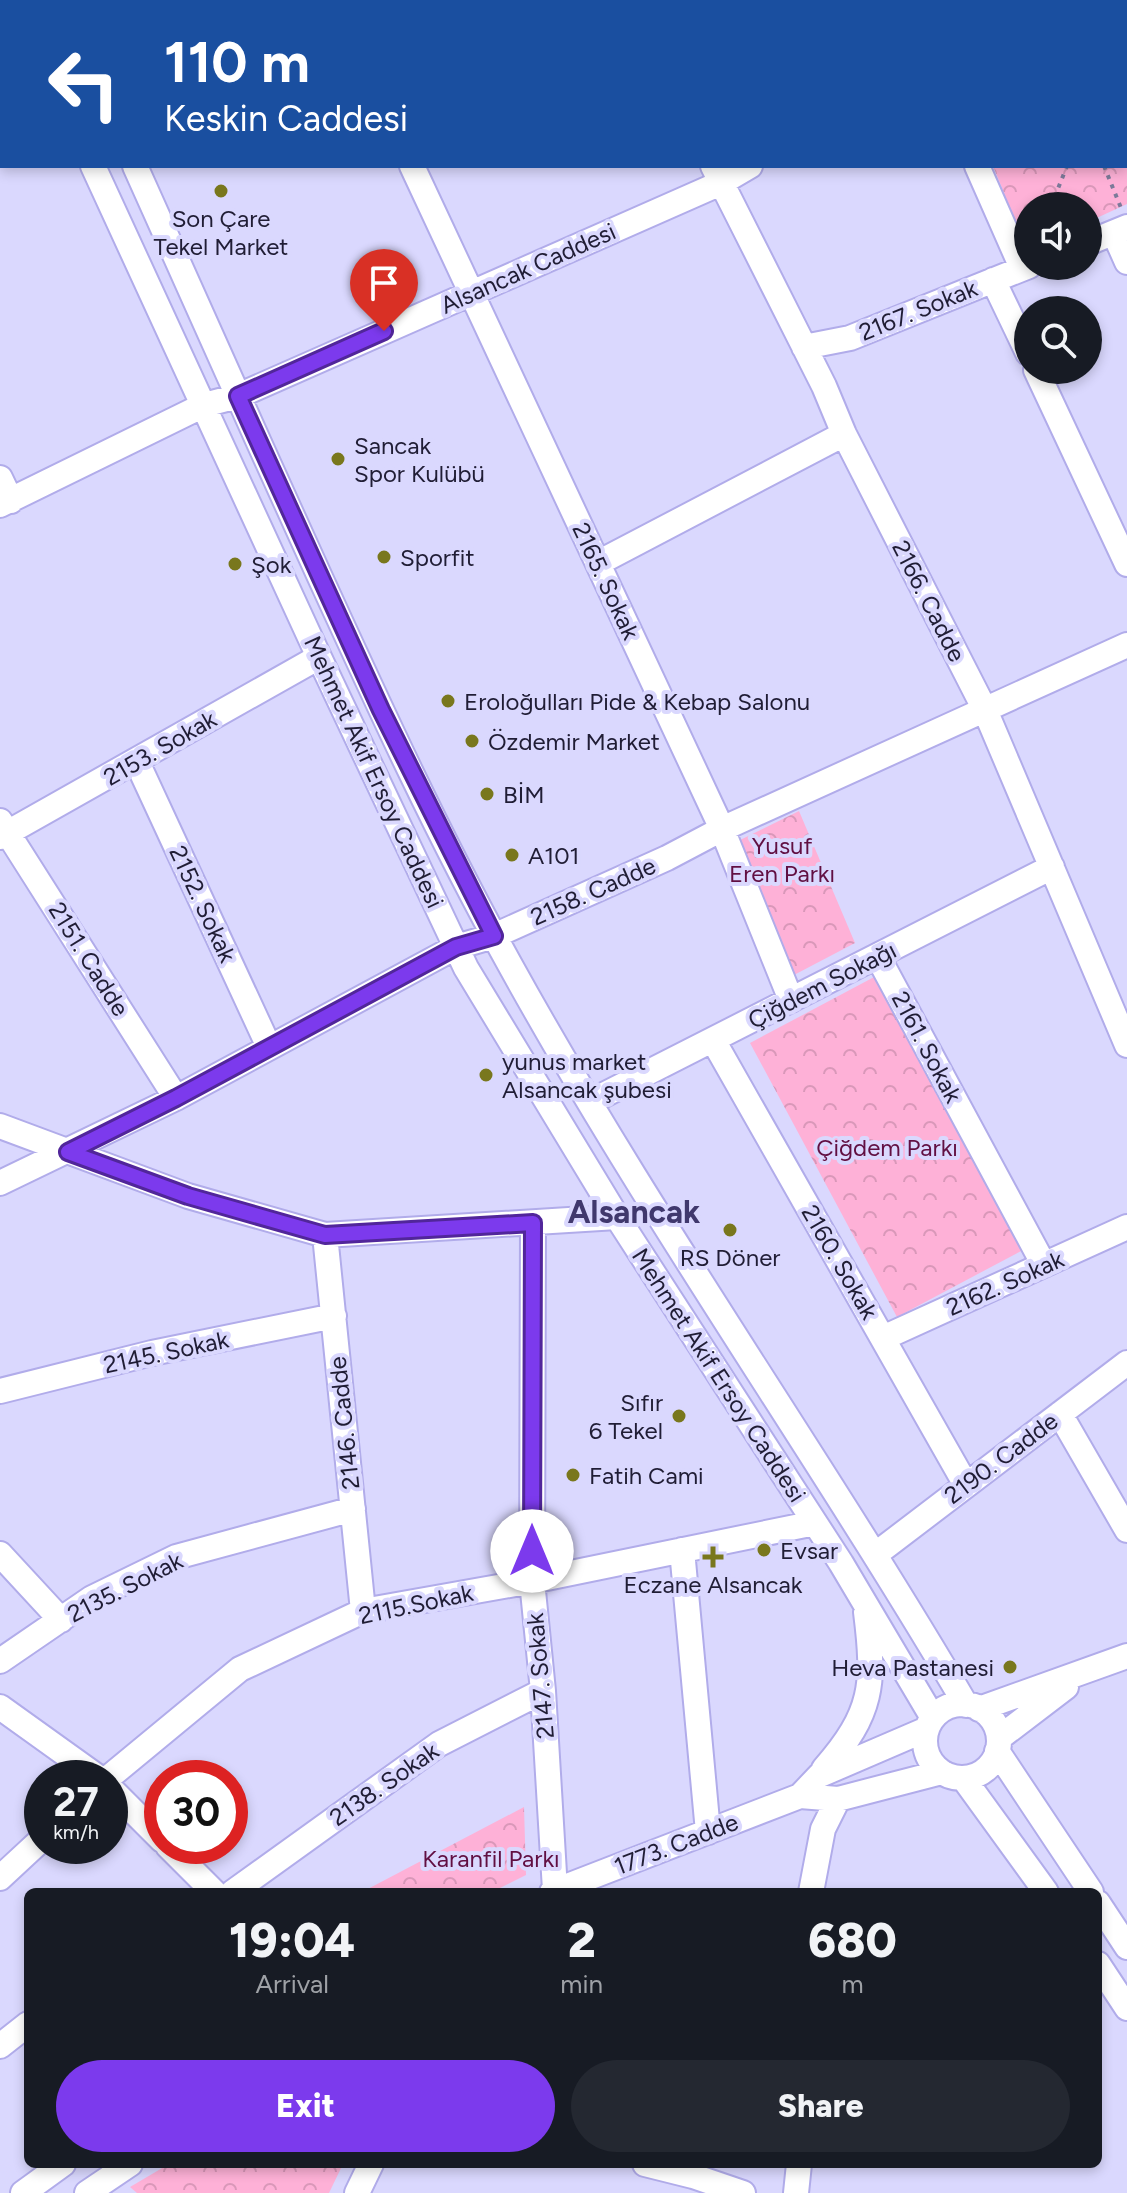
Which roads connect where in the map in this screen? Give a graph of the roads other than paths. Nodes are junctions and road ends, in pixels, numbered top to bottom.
1 (94, 168) edge
2 (136, 168) edge
3 (413, 168) edge
4 (742, 168) edge
5 (978, 168) edge
6 (717, 174) edge
7 (1121, 222) edge
8 (1102, 234) edge
9 (1014, 244) edge
10 (1127, 262) edge
11 (1014, 271) edge
12 (993, 280) junction
13 (471, 293) junction
14 (1014, 324) edge
15 (804, 347) junction
16 (1043, 384) edge
17 (238, 396) junction
18 (204, 405) junction
19 (844, 434) junction
20 (0, 478) edge
21 (6, 503) edge
22 (598, 563) junction
23 (1127, 564) edge
24 (1127, 645) edge
25 (319, 657) junction
26 (985, 710) junction
27 (137, 762) junction
28 (722, 829) junction
29 (3, 830) edge
30 (1052, 867) junction
31 (494, 936) junction
32 (456, 947) junction
33 (878, 957) junction
34 (791, 1000) junction
35 (713, 1040) junction
36 (1127, 1045) edge
37 (269, 1047) junction
38 (176, 1098) junction
39 (590, 1102) junction
40 (0, 1126) edge
41 (68, 1152) junction
42 (0, 1183) edge
43 (617, 1217) junction
44 (533, 1223) junction
45 (1127, 1227) edge
46 (325, 1235) junction
47 (1044, 1265) junction
48 (334, 1316) junction
49 (883, 1338) junction
50 (1127, 1363) edge
51 (0, 1391) edge
52 (1060, 1414) junction
53 (966, 1485) junction
54 (353, 1509) junction
55 (815, 1523) junction
56 (1127, 1530) edge
57 (682, 1550) junction
58 (0, 1554) edge
59 (876, 1554) junction
60 (532, 1581) junction
61 (864, 1601) junction
62 (363, 1611) junction
63 (61, 1620) junction
64 (1127, 1656) edge
65 (0, 1661) edge
66 (1083, 1673) junction
67 (543, 1691) junction
68 (0, 1707) edge
69 (972, 1707) junction
70 (930, 1724) junction
71 (998, 1745) junction
72 (74, 1760) edge
73 (128, 1761) edge
74 (820, 1775) junction
75 (953, 1775) junction
76 (800, 1796) junction
77 (838, 1799) junction
78 (128, 1806) edge
79 (144, 1822) edge
80 (708, 1832) junction
81 (24, 1856) edge
82 (186, 1864) edge
83 (0, 1878) edge
84 (210, 1888) edge
85 (239, 1888) edge
86 (553, 1888) edge
87 (561, 1888) edge
88 (812, 1888) edge
89 (1043, 1888) edge
90 (1088, 1888) edge
91 (1102, 1909) edge
92 (1127, 1947) edge
93 (1102, 1970) edge
94 (1127, 2008) edge
95 (24, 2027) edge
96 (0, 2046) edge
97 (57, 2168) edge
98 (124, 2168) edge
99 (369, 2168) edge
100 (661, 2168) edge
101 (799, 2168) edge
102 (23, 2193) edge
103 (87, 2193) edge
104 (357, 2193) edge
105 (743, 2193) edge
106 (796, 2193) edge

1 - 18 street, Mehmet Akif Ersoy Caddesi
2 - 17 street, Mehmet Akif Ersoy Caddesi
3 - 13 street, 2165. Sokak
4 - 6 street, Alsancak Caddesi
5 - 9 street
6 - 13 street, Alsancak Caddesi
6 - 15 street, 2166. Cadde
7 - 8 street
7 - 10 street
11 - 12 street, 2167. Sokak
12 - 14 street
12 - 15 street, 2167. Sokak
13 - 17 street, Alsancak Caddesi
13 - 22 street, 2165. Sokak
15 - 19 street, 2166. Cadde
16 - 23 street
17 - 18 street, Alsancak Caddesi
17 - 31 street, Mehmet Akif Ersoy Caddesi
18 - 21 street, Alsancak Caddesi
18 - 25 street, Mehmet Akif Ersoy Caddesi
19 - 22 street
19 - 26 street, 2166. Cadde
20 - 21 street
22 - 28 street, 2165. Sokak
24 - 26 street, 2158. Cadde
25 - 27 street, 2153. Sokak
25 - 32 street, Mehmet Akif Ersoy Caddesi
26 - 28 street, 2158. Cadde
26 - 30 street, 2166. Cadde
27 - 29 street, 2153. Sokak
27 - 37 street, 2152. Sokak
28 - 31 street, 2158. Cadde
28 - 34 street, 2165. Sokak
29 - 38 street, 2151. Cadde
30 - 33 street, Çiğdem Sokağı
30 - 36 street, 2166. Cadde
31 - 32 street, 2158. Cadde
31 - 39 street, Mehmet Akif Ersoy Caddesi
32 - 37 street, 2158. Cadde
32 - 43 street, Mehmet Akif Ersoy Caddesi
33 - 34 street, Çiğdem Sokağı
33 - 47 street, 2161. Sokak
34 - 35 street, Çiğdem Sokağı
35 - 39 street, Çiğdem Sokağı
35 - 49 street, 2160. Sokak
37 - 38 street, 2158. Cadde
38 - 41 street, 2158. Cadde
39 - 59 street, Mehmet Akif Ersoy Caddesi
40 - 41 street
41 - 42 street, 2158. Cadde
41 - 46 street
43 - 44 street
43 - 55 street, Mehmet Akif Ersoy Caddesi
44 - 46 street
44 - 60 street, 2147. Sokak
45 - 47 street, 2162. Sokak
46 - 48 street, 2146. Cadde
47 - 49 street, 2162. Sokak
48 - 51 street, 2145. Sokak
48 - 54 street, 2146. Cadde
49 - 53 street, 2160. Sokak
50 - 52 street, 2190. Cadde
52 - 53 street, 2190. Cadde
52 - 56 street
53 - 59 street, 2190. Cadde
54 - 62 street, 2146. Cadde
54 - 63 street, 2135. Sokak
55 - 57 street, 2115.Sokak
55 - 61 street, Mehmet Akif Ersoy Caddesi
57 - 60 street, 2115.Sokak
57 - 80 street
58 - 63 street
59 - 69 street, Mehmet Akif Ersoy Caddesi
60 - 62 street, 2115.Sokak
60 - 67 street, 2147. Sokak
61 - 70 street, Mehmet Akif Ersoy Caddesi
61 - 74 street
62 - 73 street, 2115.Sokak
63 - 65 street, 2135. Sokak
64 - 66 street
66 - 69 street
66 - 71 street
67 - 85 street, 2138. Sokak
67 - 86 street, 2147. Sokak
68 - 72 street
69 - 70 street
69 - 71 street
70 - 74 street, 1773. Cadde
70 - 75 street
71 - 75 street
71 - 90 street
74 - 76 street, 1773. Cadde
75 - 77 street, 1773. Cadde
75 - 89 street
76 - 77 street, 1773. Cadde
76 - 80 street, 1773. Cadde
77 - 88 street
78 - 79 street
80 - 87 street, 1773. Cadde
81 - 83 street
82 - 84 street
91 - 92 street
93 - 94 street
95 - 96 street
97 - 102 street
98 - 103 street
99 - 104 street
100 - 105 street
101 - 106 street

